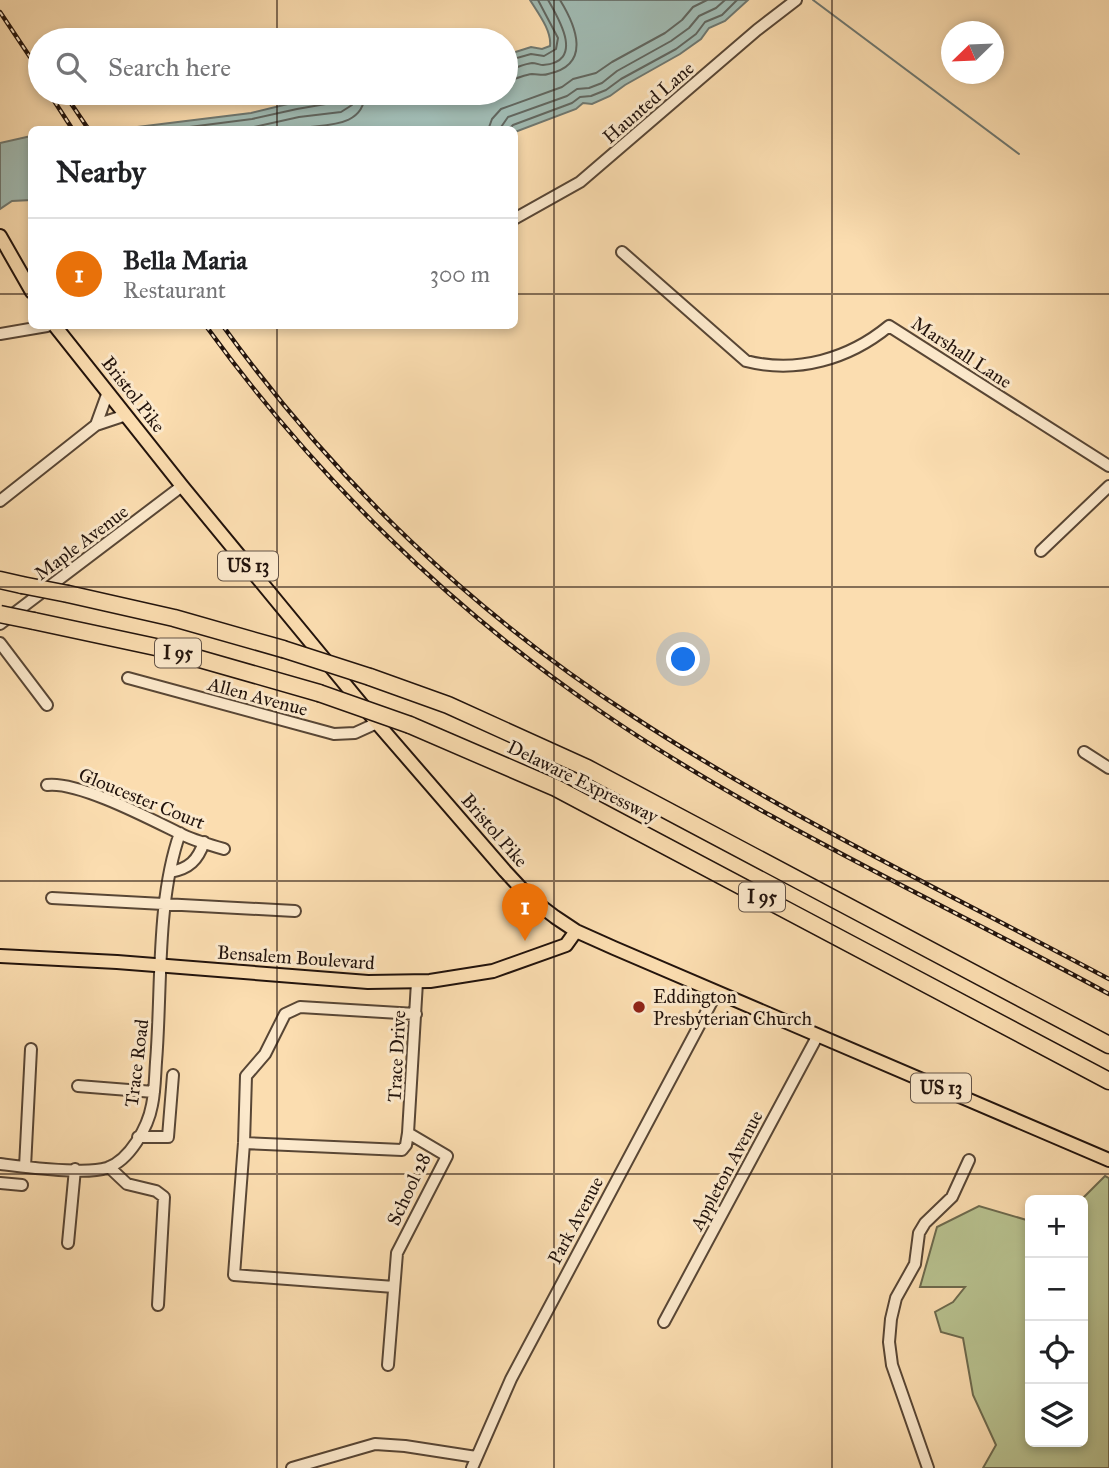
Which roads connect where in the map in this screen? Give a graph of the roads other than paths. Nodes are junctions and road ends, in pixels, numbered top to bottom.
1 (796, 0) edge
2 (518, 217) edge
3 (0, 236) edge
4 (622, 253) dead end
5 (28, 285) edge
6 (29, 329) edge
7 (57, 329) edge
8 (0, 334) edge
9 (108, 392) junction
10 (126, 415) junction
11 (96, 425) junction
12 (1109, 466) edge
13 (182, 486) junction
14 (1109, 486) edge
15 (0, 501) edge
16 (1041, 551) dead end
17 (0, 580) edge
18 (0, 614) edge
19 (0, 624) edge
20 (0, 643) edge
21 (128, 678) dead end
22 (47, 705) dead end
23 (377, 723) junction
24 (1084, 752) dead end
25 (1109, 768) edge
26 (47, 785) dead end
27 (180, 833) junction
28 (204, 842) junction
29 (224, 849) dead end
30 (170, 872) junction
31 (52, 898) dead end
32 (166, 905) junction
33 (295, 911) dead end
34 (576, 931) junction
35 (0, 956) edge
36 (160, 965) junction
37 (417, 982) junction
38 (717, 992) junction
39 (416, 1014) junction
40 (818, 1035) junction
41 (1109, 1045) edge
42 (31, 1049) dead end
43 (173, 1075) dead end
44 (1109, 1081) edge
45 (78, 1086) dead end
46 (154, 1092) junction
47 (408, 1133) junction
48 (138, 1137) junction
49 (244, 1143) junction
50 (969, 1160) dead end
51 (1109, 1160) edge
52 (0, 1164) edge
53 (25, 1167) junction
54 (109, 1167) junction
55 (75, 1169) junction
56 (0, 1183) edge
57 (22, 1185) dead end
58 (68, 1243) dead end
59 (394, 1287) junction
60 (158, 1305) dead end
61 (664, 1322) dead end
62 (388, 1365) dead end
63 (474, 1463) edge
64 (292, 1468) edge
65 (928, 1468) edge

1 - 2 street, Haunted Lane
3 - 5 main road
4 - 12 street, Marshall Lane
6 - 8 street
7 - 9 main road, Bristol Pike / US 13
9 - 10 main road, Bristol Pike / US 13
9 - 11 street
10 - 11 street
10 - 13 main road, Bristol Pike / US 13
11 - 15 street
13 - 19 street, Maple Avenue
13 - 23 main road, Bristol Pike / US 13
14 - 16 street
17 - 41 highway, Delaware Expressway / I 95, bridge
18 - 44 highway, Delaware Expressway / I 95, bridge
20 - 22 street
21 - 23 street, Allen Avenue
23 - 34 main road, Bristol Pike / US 13
24 - 25 street
26 - 27 street, Gloucester Court
27 - 28 street, Gloucester Court
27 - 30 street, Trace Road
28 - 29 street, Gloucester Court
28 - 30 street
30 - 32 street, Trace Road
31 - 32 street
32 - 33 street
32 - 36 street, Trace Road
34 - 37 main road, Bensalem Boulevard
34 - 38 main road, Bristol Pike / US 13
35 - 36 main road, Bensalem Boulevard
36 - 37 main road, Bensalem Boulevard
36 - 46 street, Trace Road
37 - 39 street, Trace Drive
38 - 40 main road, Bristol Pike / US 13
38 - 63 street, Park Avenue
39 - 47 street, Trace Drive
39 - 49 street
40 - 51 main road, Bristol Pike / US 13
40 - 61 street, Appleton Avenue
42 - 53 street
43 - 48 street
45 - 46 street
46 - 48 street, Trace Road
47 - 49 street, School 28
47 - 59 street, School 28
48 - 54 street, Trace Road
49 - 59 street
50 - 65 street
52 - 53 street
53 - 55 street
54 - 55 street
54 - 60 street
55 - 58 street
56 - 57 street
59 - 62 street, School 28
63 - 64 street

